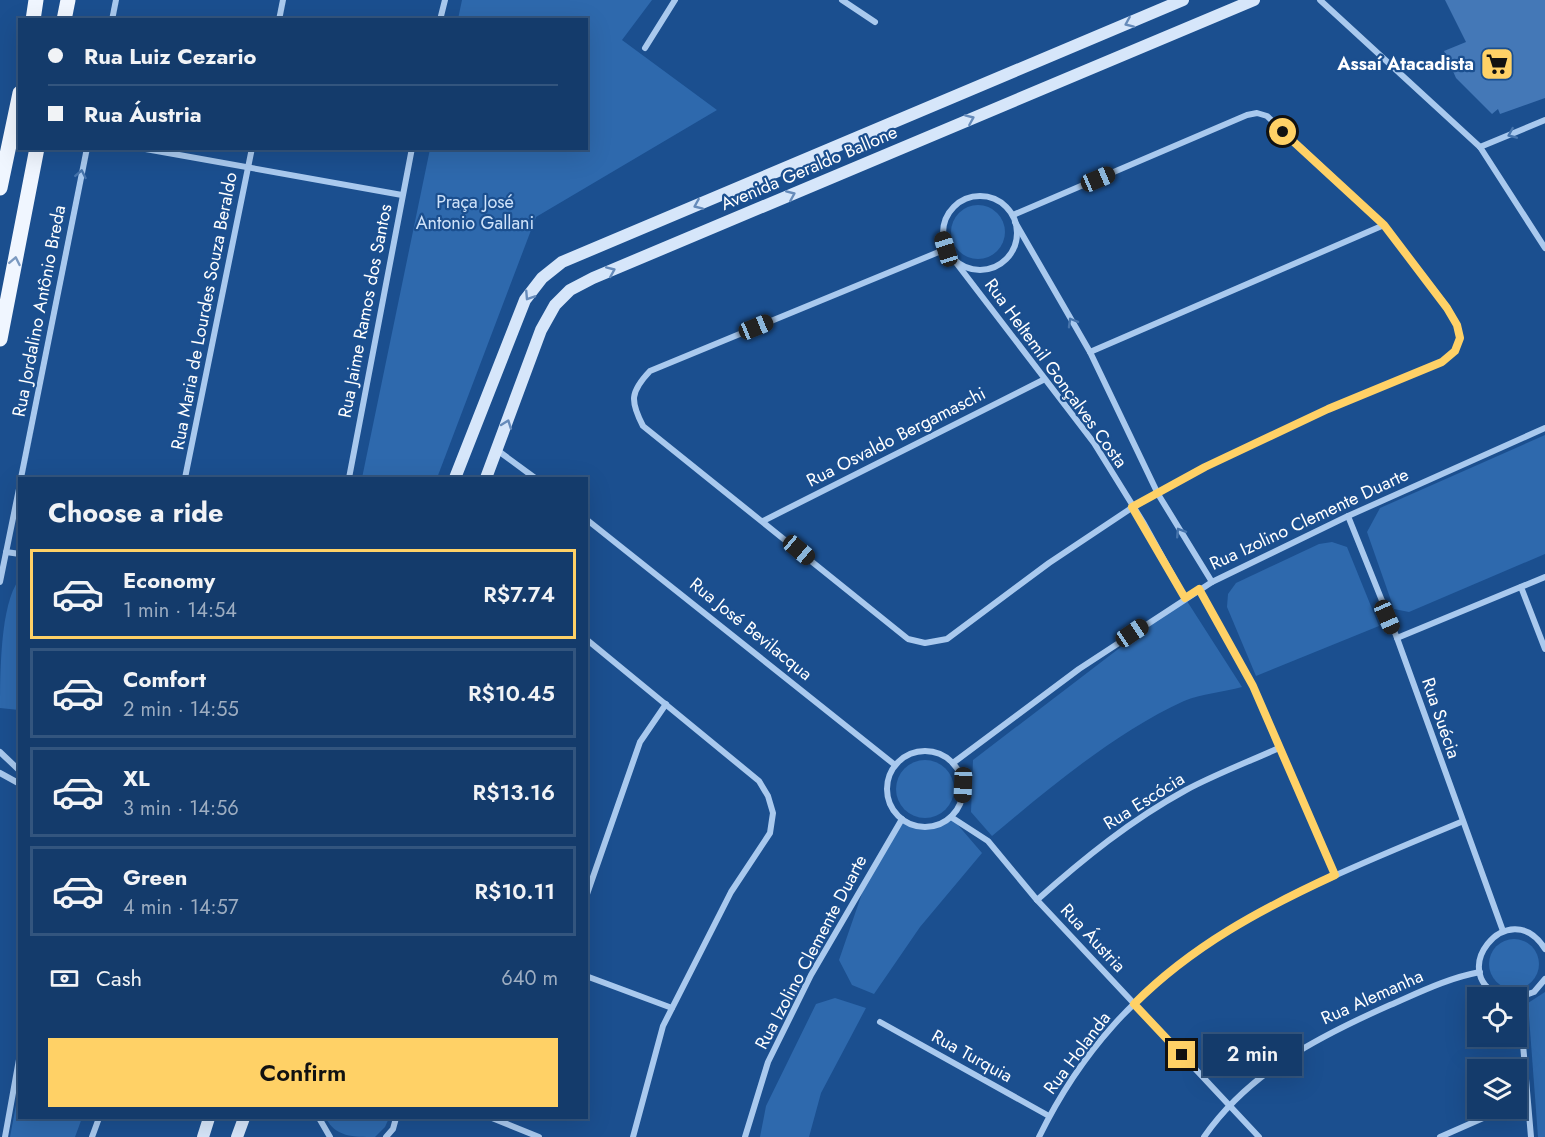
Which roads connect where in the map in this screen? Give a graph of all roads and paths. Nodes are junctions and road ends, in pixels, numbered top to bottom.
1 (36, 0) edge
2 (68, 0) edge
3 (116, 0) edge
4 (283, 0) edge
5 (445, 0) edge
6 (675, 0) edge
7 (842, 0) edge
8 (1183, 0) edge
9 (1254, 0) edge
10 (1324, 1) edge
11 (33, 18) edge
12 (64, 18) edge
13 (112, 18) edge
14 (279, 18) edge
15 (440, 18) edge
16 (875, 22) dead end
17 (645, 48) dead end
18 (18, 102) edge
19 (1545, 120) edge
20 (1480, 147) junction
21 (37, 150) edge
22 (87, 150) edge
23 (151, 150) edge
24 (252, 150) edge
25 (412, 150) edge
26 (248, 168) junction
27 (0, 188) edge
28 (402, 195) junction
29 (1014, 219) junction
30 (1384, 225) junction
31 (1545, 248) edge
32 (946, 249) junction
33 (954, 260) junction
34 (0, 339) edge
35 (1090, 352) junction
36 (1043, 380) junction
37 (1545, 428) edge
38 (497, 450) junction
39 (21, 477) edge
40 (185, 477) edge
41 (349, 477) edge
42 (454, 477) edge
43 (486, 477) edge
44 (534, 477) edge
45 (18, 494) edge
46 (1158, 494) junction
47 (1132, 507) junction
48 (1348, 516) junction
49 (588, 521) edge
50 (763, 521) junction
51 (6, 552) junction
52 (18, 554) edge
53 (1545, 577) edge
54 (0, 582) edge
55 (1212, 582) junction
56 (1521, 587) junction
57 (1199, 589) junction
58 (1185, 598) junction
59 (1396, 638) junction
60 (588, 641) edge
61 (1545, 649) edge
62 (666, 704) junction
63 (1279, 748) junction
64 (0, 752) edge
65 (953, 763) junction
66 (896, 765) junction
67 (18, 769) edge
68 (0, 773) edge
69 (18, 783) edge
70 (951, 817) junction
71 (902, 819) junction
72 (1461, 822) junction
73 (1335, 875) junction
74 (588, 891) edge
75 (1037, 900) junction
76 (1503, 931) junction
77 (1545, 949) edge
78 (1480, 972) junction
79 (588, 977) edge
80 (1545, 979) edge
81 (1489, 987) edge
82 (1527, 995) edge
83 (1134, 1004) junction
84 (672, 1008) junction
85 (880, 1022) dead end
86 (18, 1065) edge
87 (1527, 1099) edge
88 (1230, 1107) junction
89 (1049, 1116) junction
90 (99, 1119) edge
91 (210, 1119) edge
92 (243, 1119) edge
93 (320, 1119) edge
94 (396, 1119) edge
95 (494, 1119) edge
96 (1481, 1119) edge
97 (5, 1137) edge
98 (92, 1137) edge
99 (203, 1137) edge
100 (237, 1137) edge
101 (330, 1137) edge
102 (386, 1137) edge
103 (539, 1137) edge
104 (633, 1137) edge
105 (745, 1137) edge
106 (1039, 1137) edge
107 (1204, 1137) edge
108 (1259, 1137) edge
109 (1440, 1137) edge
110 (1531, 1137) edge

1 - 11 main road
2 - 12 main road
3 - 13 street
4 - 14 street
5 - 15 street
6 - 17 street
7 - 16 street
8 -> 42 street, Avenida Geraldo Ballone
38 -> 9 street, Avenida Geraldo Ballone
10 - 20 street
18 - 27 main road
19 -> 20 street
20 - 31 street
34 -> 21 main road
39 -> 22 street, Rua Jordalino Antônio Breda
23 - 26 street
24 - 26 street, Rua Maria de Lourdes Souza Beraldo
25 - 28 street, Rua Jaime Ramos dos Santos
26 - 28 street
26 - 40 street, Rua Maria de Lourdes Souza Beraldo
28 - 41 street, Rua Jaime Ramos dos Santos
29 - 30 street
29 - 32 street
29 - 33 street
35 -> 29 street, Rua Heltemil Gonçalves Costa
30 - 35 street
30 - 46 street
32 - 33 street
32 - 50 street
33 - 36 street, Rua Heltemil Gonçalves Costa
35 - 46 street, Rua Heltemil Gonçalves Costa
36 - 47 street, Rua Heltemil Gonçalves Costa
36 - 50 street, Rua Osvaldo Bergamaschi
37 - 48 street, Rua Izolino Clemente Duarte
38 - 43 street, Avenida Geraldo Ballone
38 - 44 street
45 - 51 street
46 - 47 street
55 -> 46 street, Rua Heltemil Gonçalves Costa
47 - 50 street
47 - 58 street, Rua Heltemil Gonçalves Costa
48 - 55 street, Rua Izolino Clemente Duarte
48 - 59 street, Rua Suécia
49 - 66 street, Rua José Bevilacqua
51 - 52 street
51 - 54 street
53 - 56 street
55 - 57 street, Rua Izolino Clemente Duarte
56 - 59 street
56 - 61 street
57 - 58 street, Rua Izolino Clemente Duarte
57 - 63 street
58 - 65 street, Rua Izolino Clemente Duarte
59 - 72 street, Rua Suécia
60 - 62 street
62 - 74 street
62 - 84 street
63 - 73 street
63 - 75 street, Rua Escócia
64 - 67 street
65 - 66 street
65 - 70 street
66 - 71 street
68 - 69 street
70 - 71 street
70 - 75 street, Rua Áustria
71 - 105 street, Rua Izolino Clemente Duarte
72 - 73 street, Rua Holanda
72 - 76 street, Rua Suécia
73 - 83 street, Rua Holanda
75 - 83 street, Rua Áustria
76 - 77 street
76 - 78 street
78 - 81 street
78 - 88 street, Rua Alemanha
79 - 84 street
80 - 82 street
83 - 88 street, Rua Áustria
83 - 89 street, Rua Holanda
84 - 104 street
85 - 89 street, Rua Turquia
86 - 97 street
87 - 110 street
88 - 107 street, Rua Alemanha
88 - 108 street, Rua Áustria
89 - 106 street, Rua Holanda
90 - 98 street
91 - 99 street
92 - 100 street
93 - 101 street
94 - 102 street
95 - 103 street
96 - 109 street

